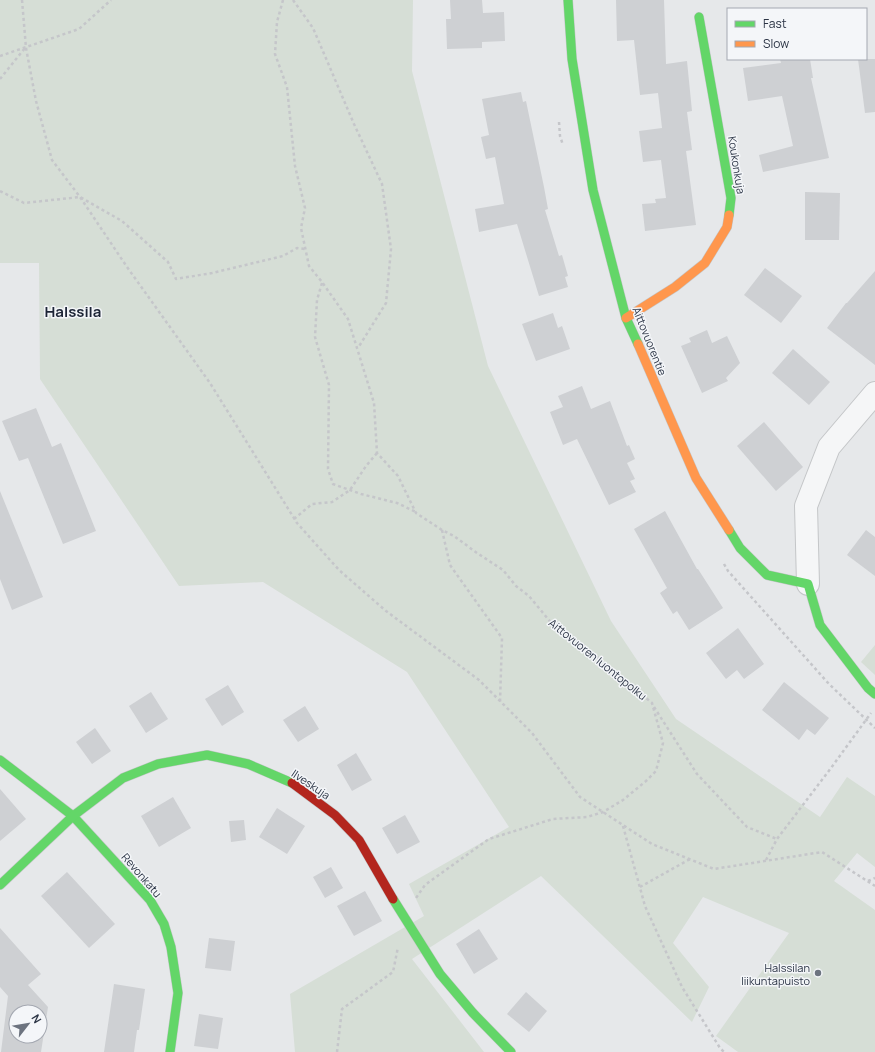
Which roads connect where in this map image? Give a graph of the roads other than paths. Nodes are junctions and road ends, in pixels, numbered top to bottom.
1 (568, 0) edge
2 (699, 17) dead end
3 (626, 318) junction
4 (875, 393) edge
5 (808, 584) junction
6 (875, 694) edge
7 (0, 760) edge
8 (73, 816) junction
9 (0, 885) edge
10 (170, 1052) edge
11 (510, 1052) edge

1 - 3 street, Aittovuorentie
2 - 3 street, Koukonkuja
3 - 5 street, Aittovuorentie
4 - 5 street
5 - 6 street
7 - 8 street, Revonkatu
8 - 9 street, Ilveskuja
8 - 10 street, Revonkatu
8 - 11 street, Ilveskuja

